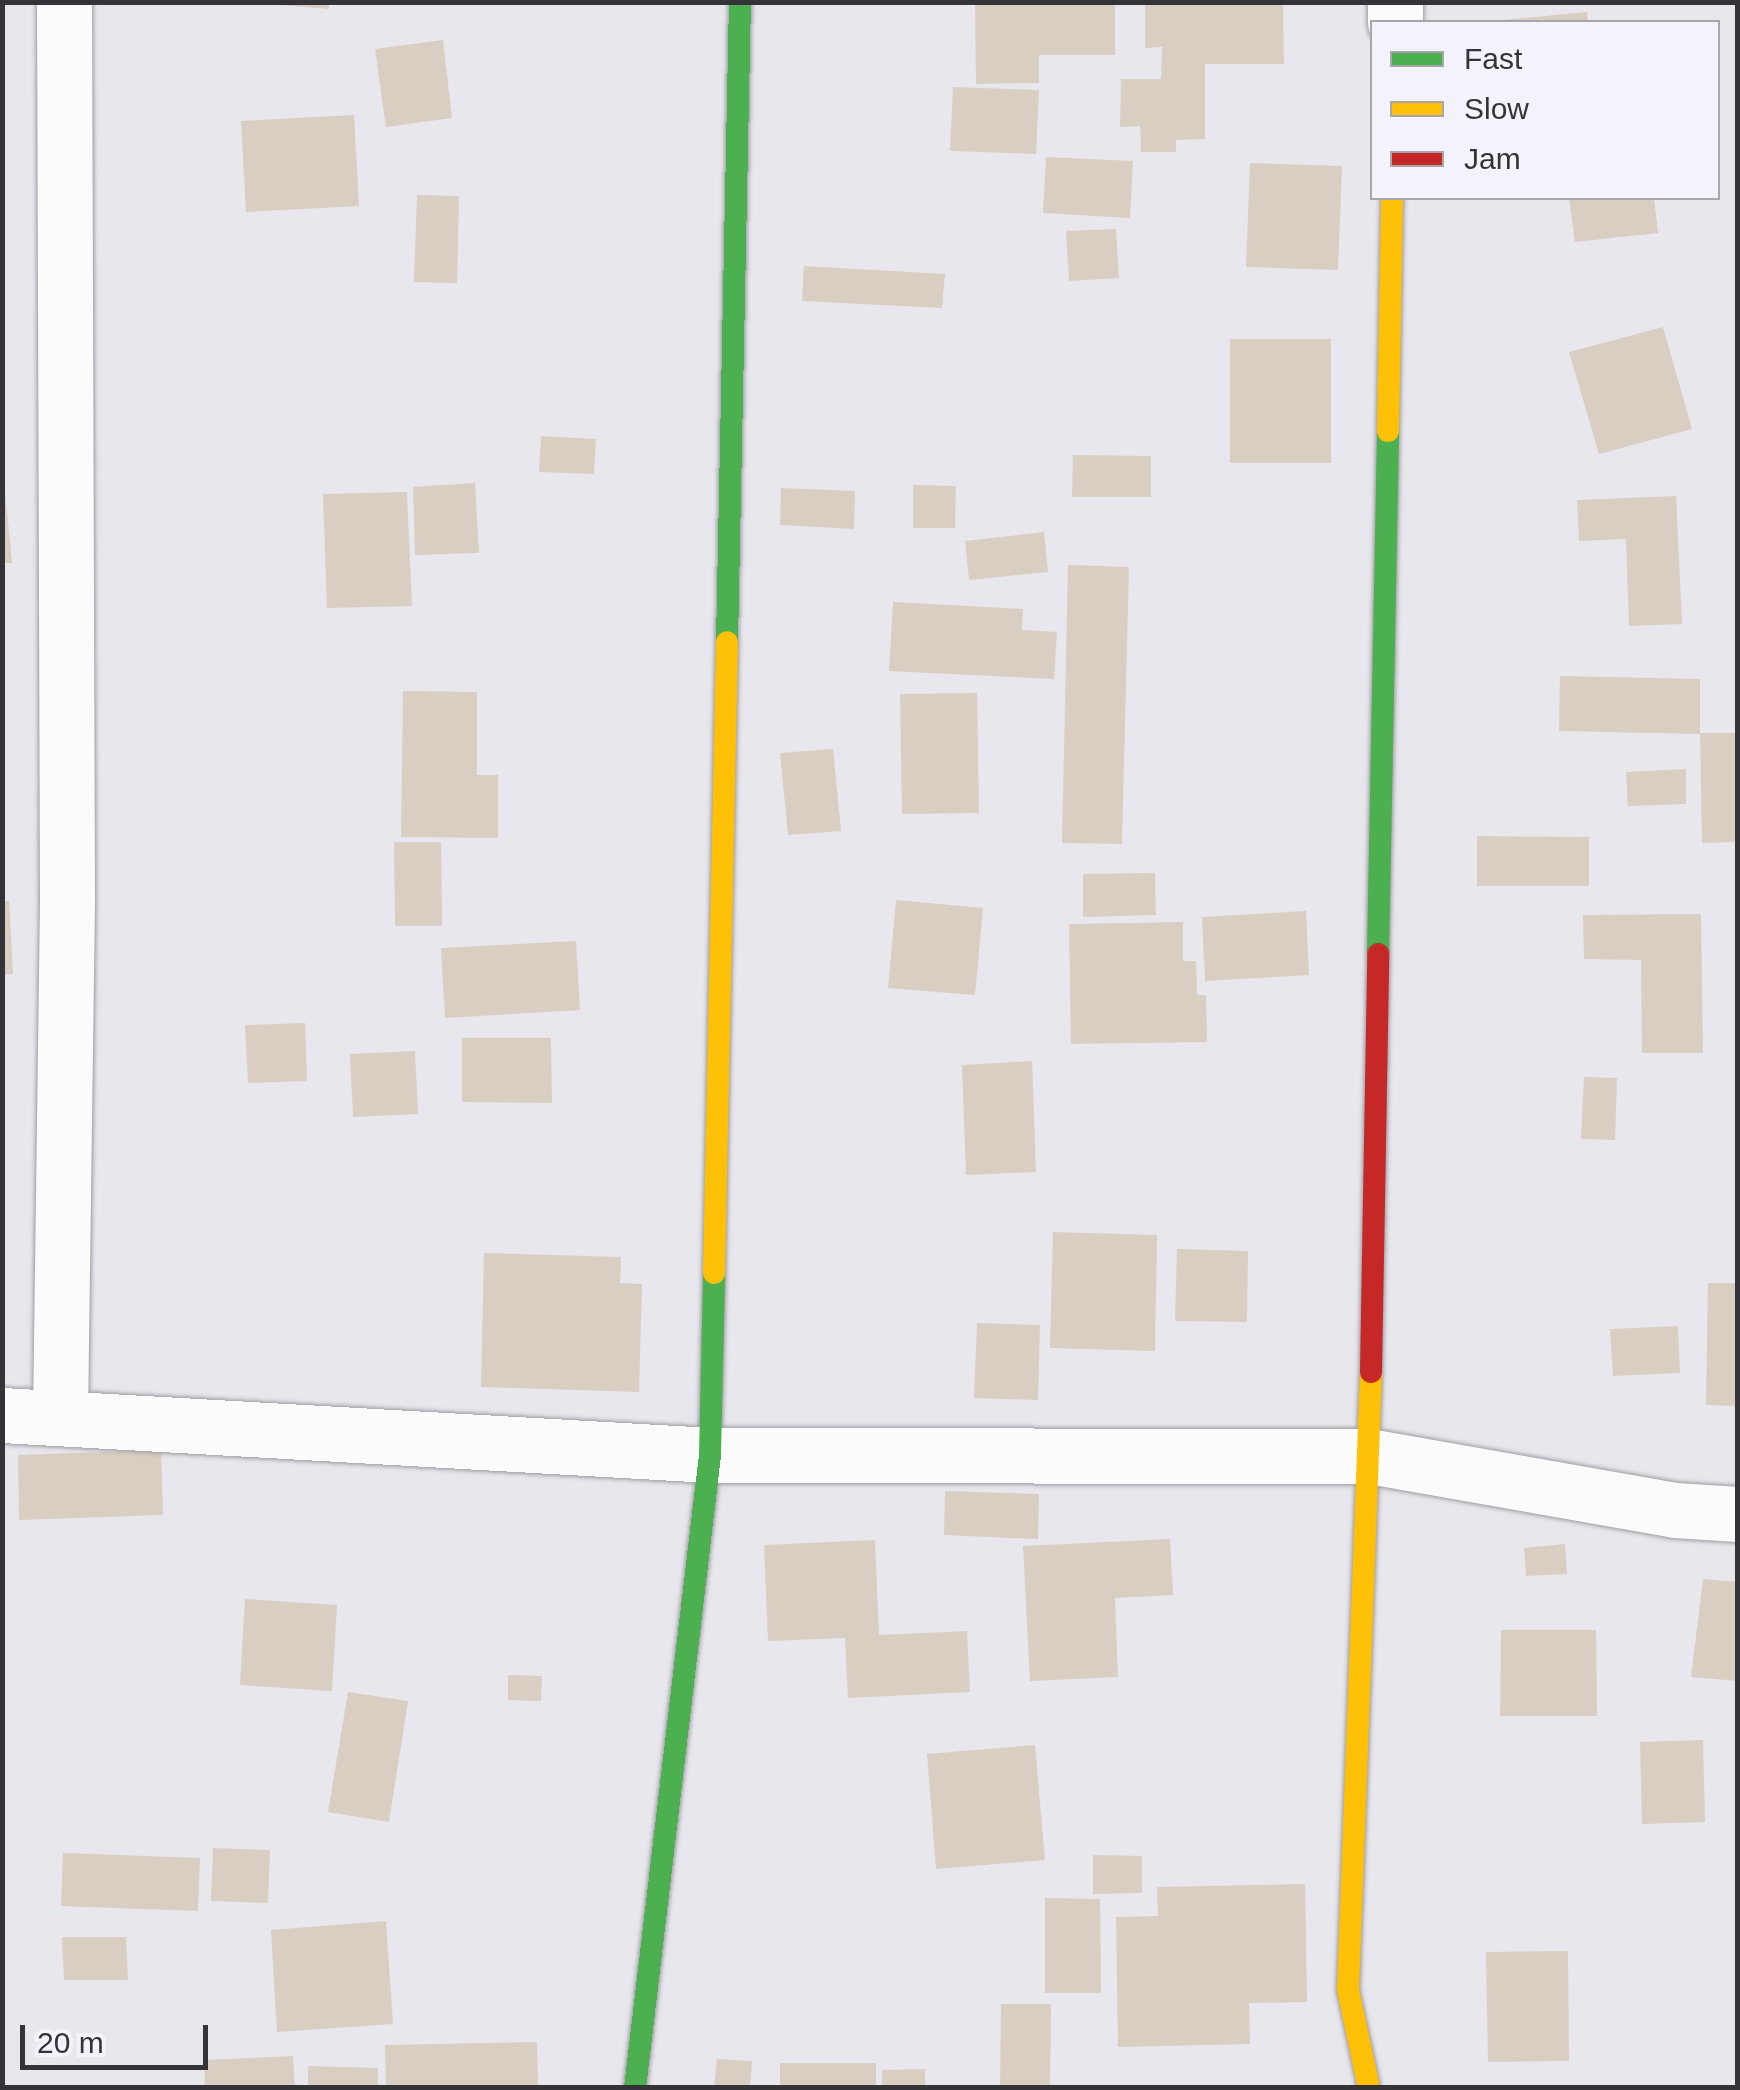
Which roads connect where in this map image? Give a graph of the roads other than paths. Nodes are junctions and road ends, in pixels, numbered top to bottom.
1 (64, 2) edge
2 (740, 2) edge
3 (1392, 200) edge
4 (2, 1415) edge
5 (60, 1416) junction
6 (710, 1455) junction
7 (1369, 1456) junction
8 (1738, 1514) edge
9 (635, 2088) edge
10 (1369, 2088) edge

1 - 5 street
2 - 6 street
3 - 7 street
4 - 5 street
5 - 6 street
6 - 7 street
6 - 9 street
7 - 8 street
7 - 10 street

